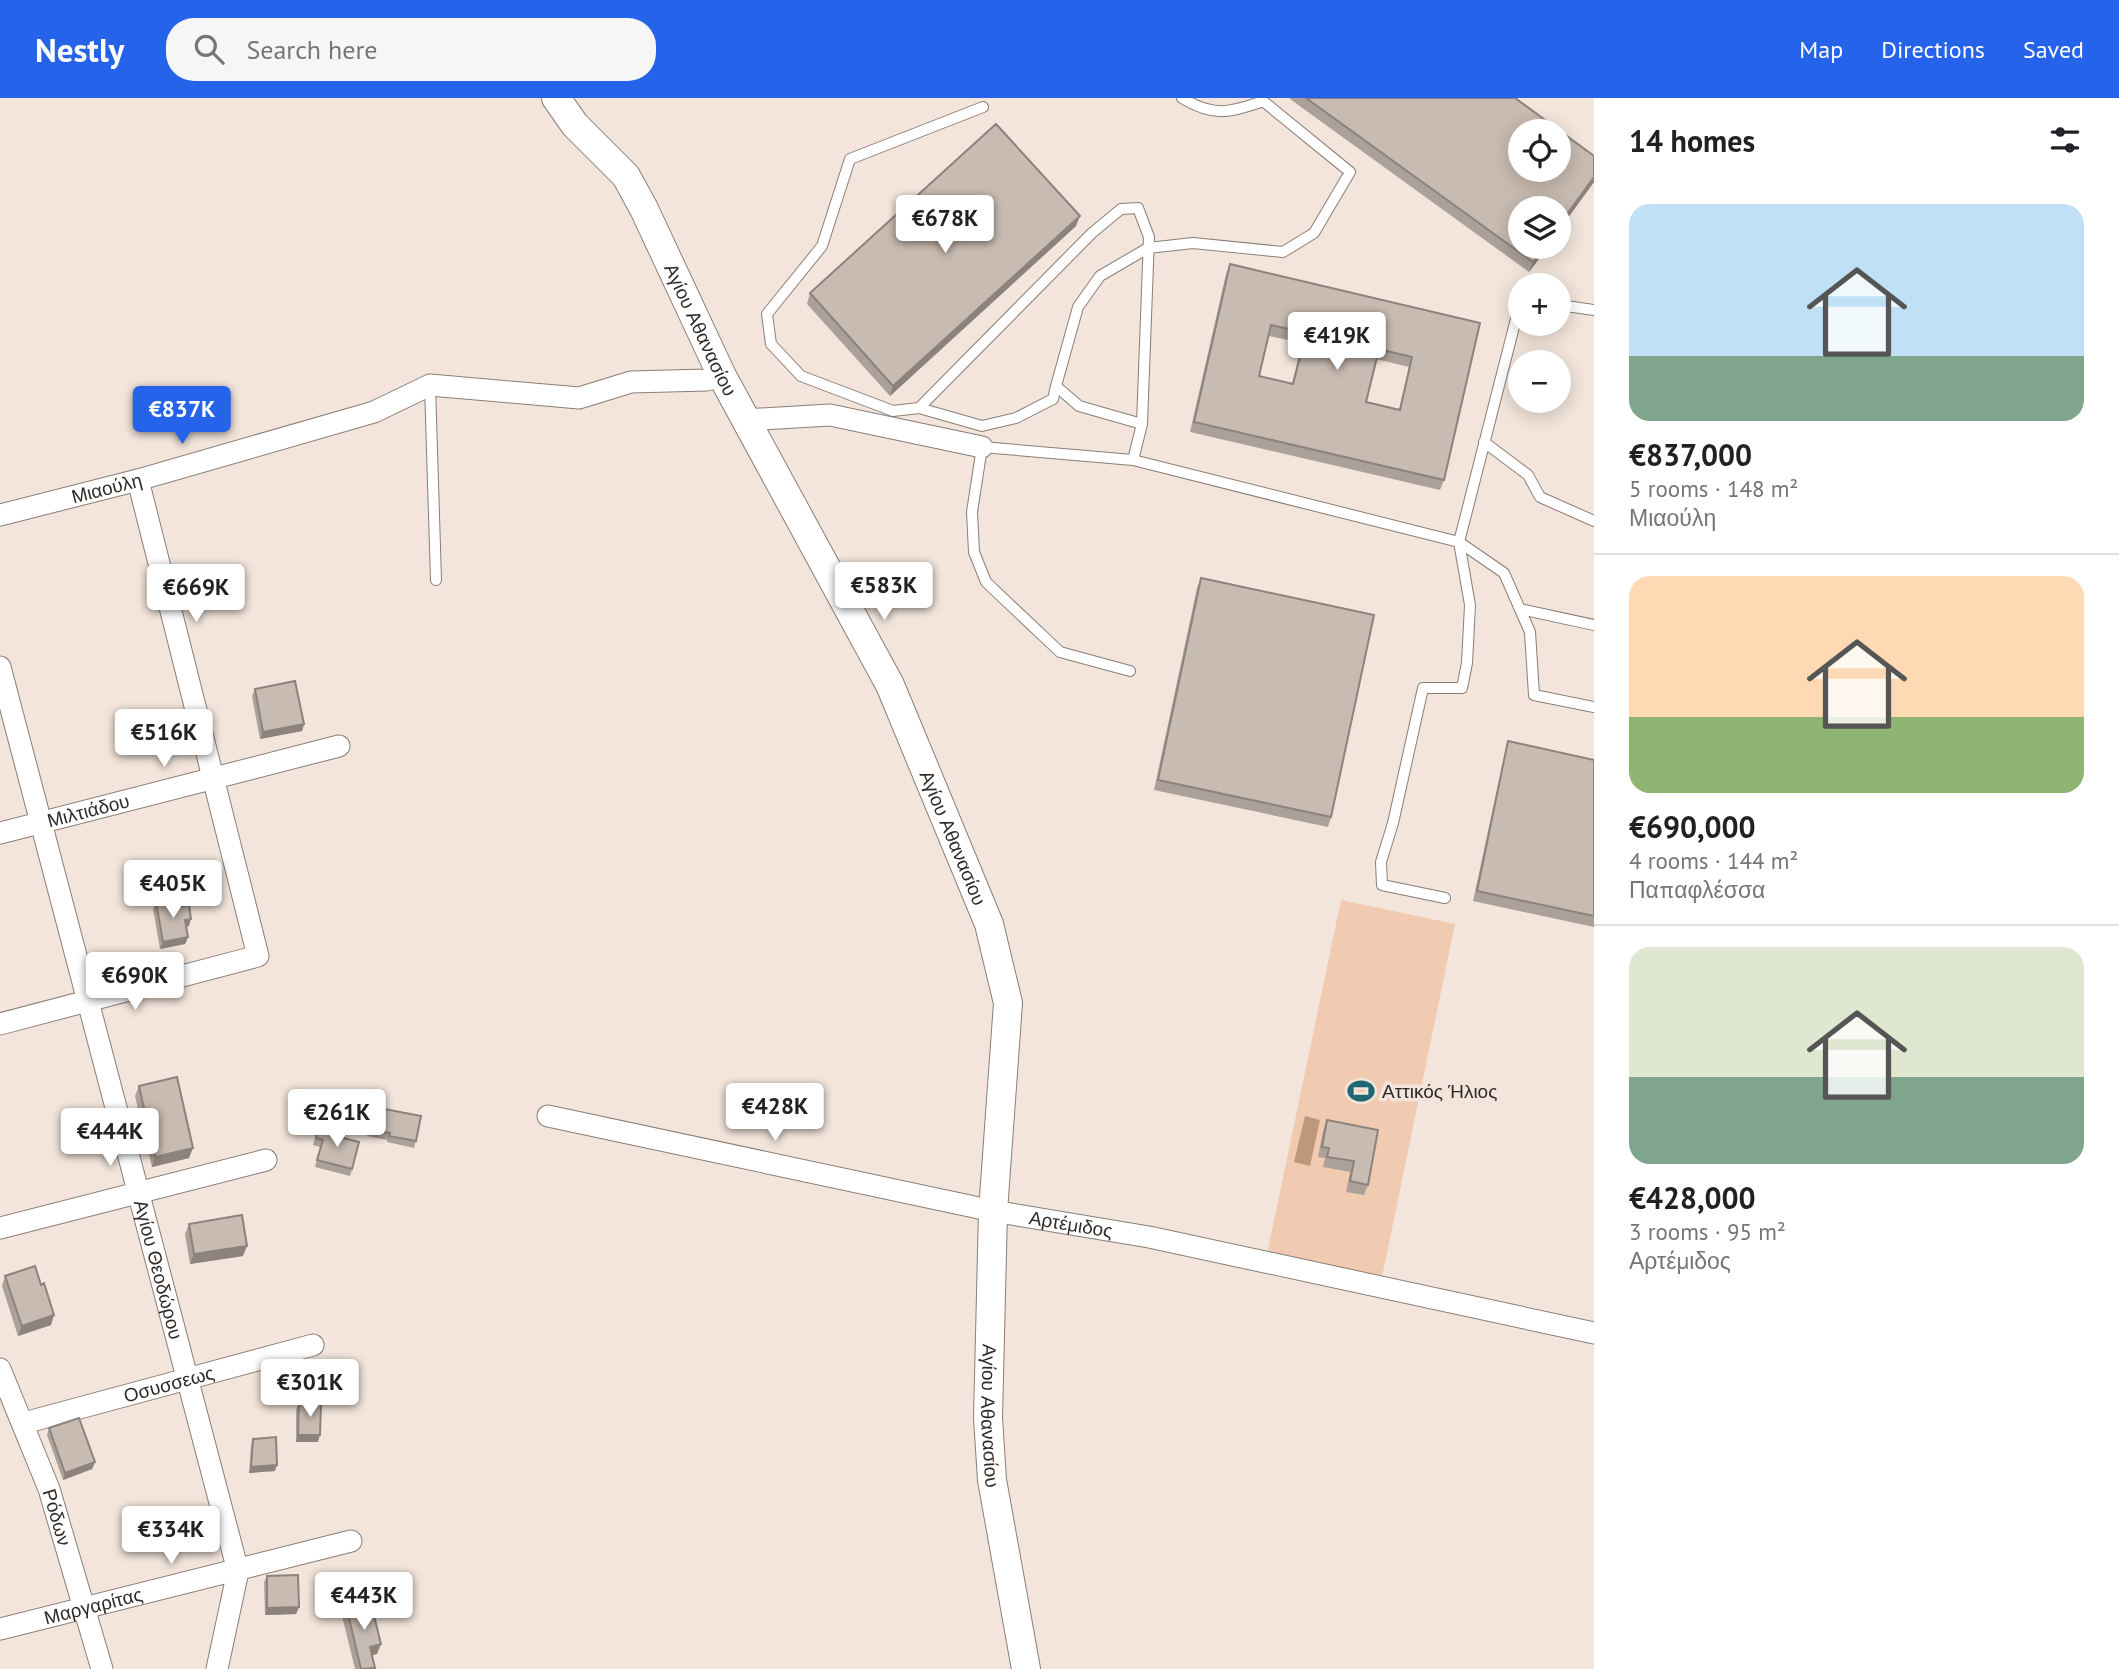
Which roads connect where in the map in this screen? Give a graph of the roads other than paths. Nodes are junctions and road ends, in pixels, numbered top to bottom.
1 (556, 98) edge
2 (1182, 98) edge
3 (983, 107) dead end
4 (1148, 248) junction
5 (1571, 307) edge
6 (1594, 310) edge
7 (1512, 336) edge
8 (722, 376) junction
9 (429, 385) junction
10 (1056, 386) junction
11 (919, 408) junction
12 (745, 420) junction
13 (1142, 424) junction
14 (1484, 442) junction
15 (982, 447) junction
16 (1133, 460) junction
17 (138, 480) junction
18 (0, 515) edge
19 (1594, 520) edge
20 (1459, 542) junction
21 (436, 580) dead end
22 (1520, 609) junction
23 (1594, 625) edge
24 (0, 667) edge
25 (1130, 671) dead end
26 (1594, 707) edge
27 (339, 746) dead end
28 (214, 778) junction
29 (41, 822) junction
30 (0, 833) edge
31 (1445, 898) dead end
32 (88, 1003) junction
33 (0, 1024) edge
34 (548, 1116) dead end
35 (266, 1160) dead end
36 (139, 1193) junction
37 (993, 1211) junction
38 (0, 1228) edge
39 (1594, 1333) edge
40 (313, 1345) dead end
41 (0, 1369) edge
42 (188, 1379) junction
43 (24, 1423) junction
44 (351, 1541) dead end
45 (239, 1571) junction
46 (84, 1609) junction
47 (0, 1629) edge
48 (102, 1669) edge
49 (217, 1669) edge
50 (1026, 1669) edge

1 - 8 street, Αγίου Αθανασίου
2 - 4 lane
3 - 11 lane
4 - 10 lane
4 - 11 lane
4 - 13 lane
5 - 6 lane
7 - 14 lane
8 - 9 street
8 - 12 street, Αγίου Αθανασίου
9 - 17 street, Μιαούλη
9 - 21 lane
10 - 11 lane
10 - 13 lane
12 - 15 street
12 - 37 street, Αγίου Αθανασίου
13 - 16 lane
14 - 19 lane
14 - 20 lane
15 - 16 lane
15 - 25 lane
16 - 20 lane
17 - 18 street, Μιαούλη
17 - 28 street
20 - 22 lane
20 - 31 lane
22 - 23 lane
22 - 26 lane
24 - 29 street, Αγίου Θεοδώρου
27 - 28 street, Μιλτιάδου
28 - 29 street, Μιλτιάδου
28 - 32 street
29 - 30 street, Μιλτιάδου
29 - 32 street, Αγίου Θεοδώρου
32 - 33 street
32 - 36 street, Αγίου Θεοδώρου
34 - 37 street, Αρτέμιδος
35 - 36 street
36 - 38 street
36 - 42 street, Αγίου Θεοδώρου
37 - 39 street, Αρτέμιδος
37 - 50 street, Αγίου Αθανασίου
40 - 42 street, Οσυσσεως
41 - 43 street, Ρόδων
42 - 43 street, Οσυσσεως
42 - 45 street, Αγίου Θεοδώρου
43 - 46 street, Ρόδων
44 - 45 street, Μαργαρίτας
45 - 46 street, Μαργαρίτας
45 - 49 street, Αγίου Θεοδώρου
46 - 47 street, Μαργαρίτας
46 - 48 street, Ρόδων

